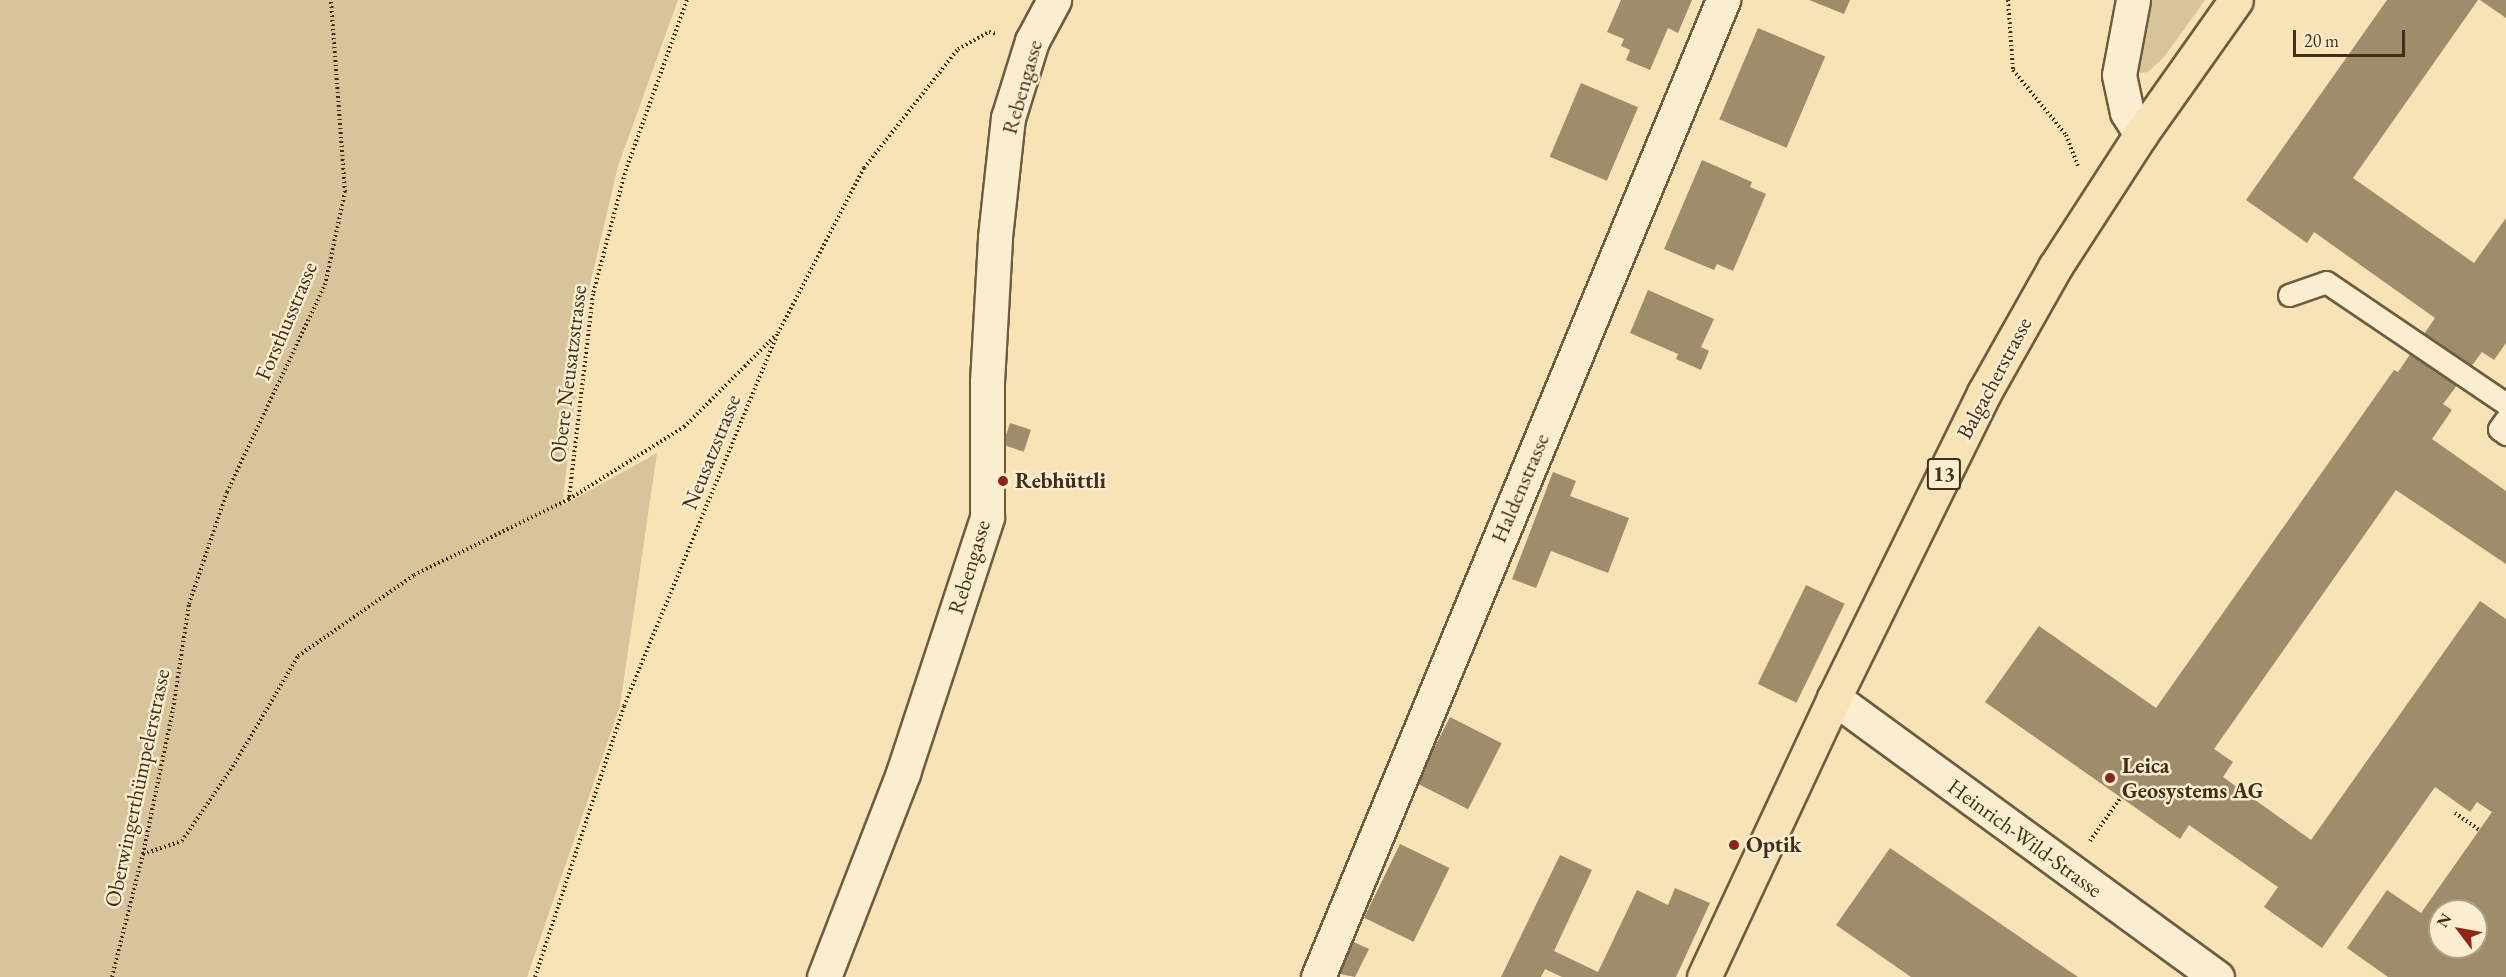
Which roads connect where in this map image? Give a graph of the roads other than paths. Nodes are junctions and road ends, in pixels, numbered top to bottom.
1 (1054, 0) edge
2 (1723, 0) edge
3 (2133, 0) edge
4 (2236, 0) edge
5 (2141, 134) junction
6 (2289, 296) dead end
7 (2506, 404) edge
8 (2506, 419) edge
9 (2506, 434) edge
10 (1833, 698) junction
11 (2197, 971) edge
12 (824, 977) edge
13 (1318, 977) edge
14 (1704, 977) edge

1 - 12 street, Rebengasse
2 - 13 street, Haldenstrasse
3 - 5 street
4 - 5 main road, Balgacherstrasse / 13
5 - 10 main road, Balgacherstrasse / 13
6 - 7 lane
8 - 9 lane
10 - 11 street, Heinrich-Wild-Strasse
10 - 14 main road, Balgacherstrasse / 13

